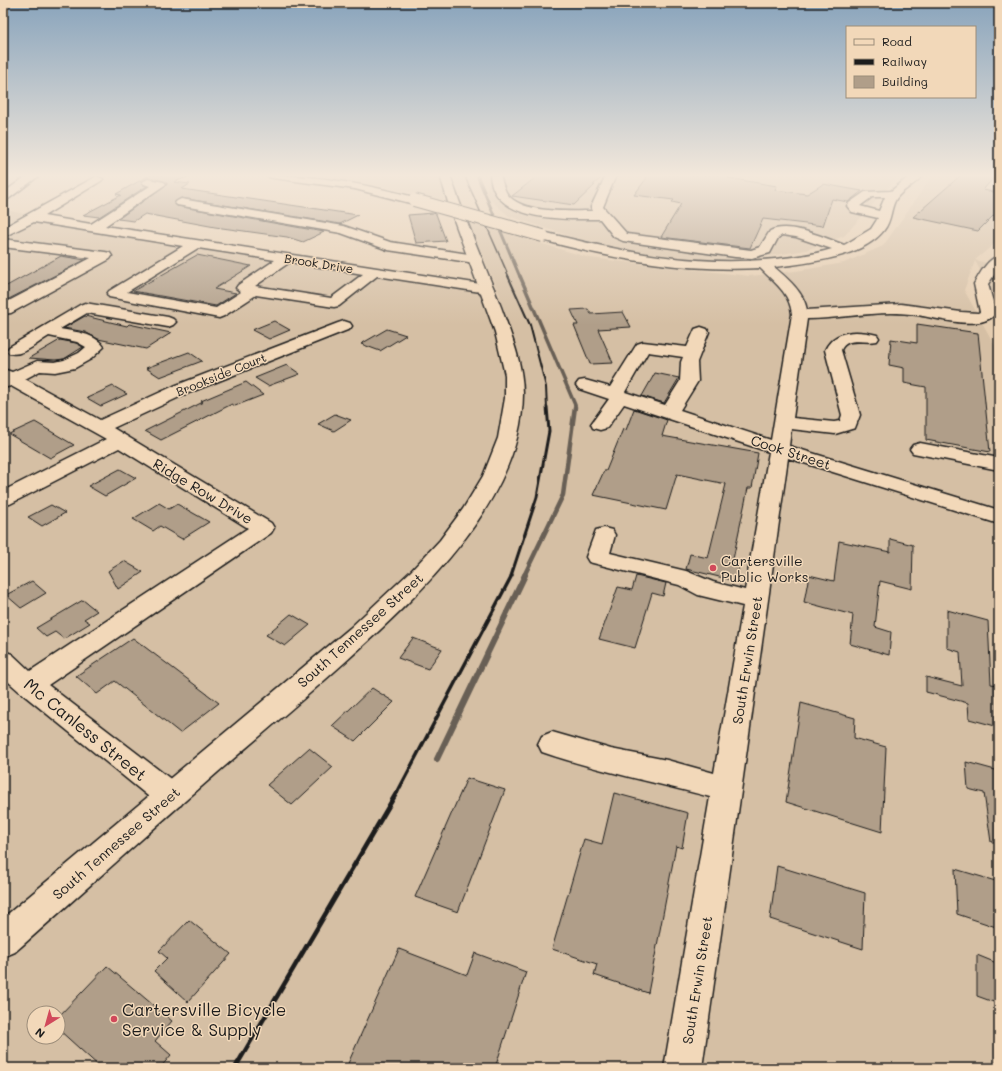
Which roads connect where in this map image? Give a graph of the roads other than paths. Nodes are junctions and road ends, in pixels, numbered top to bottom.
1 (19, 225) edge
2 (75, 225) edge
3 (98, 225) edge
4 (314, 225) edge
5 (462, 225) edge
6 (504, 225) edge
7 (612, 225) edge
8 (882, 225) edge
9 (93, 228) junction
10 (3, 233) edge
11 (3, 243) edge
12 (195, 244) junction
13 (844, 250) junction
14 (286, 258) junction
15 (475, 259) junction
16 (802, 260) junction
17 (999, 260) edge
18 (763, 264) junction
19 (725, 266) junction
20 (374, 272) junction
21 (782, 282) junction
22 (487, 289) junction
23 (253, 290) junction
24 (3, 309) edge
25 (800, 314) junction
26 (168, 322) dead end
27 (344, 326) dead end
28 (46, 331) junction
29 (701, 332) dead end
30 (872, 338) dead end
31 (15, 350) dead end
32 (693, 353) junction
33 (6, 379) edge
34 (585, 385) dead end
35 (617, 396) junction
36 (669, 413) junction
37 (784, 423) junction
38 (600, 424) dead end
39 (99, 427) junction
40 (119, 440) junction
41 (780, 449) junction
42 (920, 449) dead end
43 (999, 464) edge
44 (3, 499) edge
45 (999, 517) edge
46 (604, 535) dead end
47 (756, 601) junction
48 (3, 661) edge
49 (29, 685) junction
50 (552, 744) dead end
51 (727, 789) junction
52 (170, 796) junction
53 (3, 940) edge
54 (683, 1068) edge

1 - 10 street
2 - 9 street, Brook Drive
3 - 9 street
4 - 15 street
5 - 15 street, South Tennessee Street
6 - 19 street, bridge
7 - 13 street
8 - 13 street
9 - 12 street, Brook Drive
11 - 24 street
12 - 14 street, Brook Drive
12 - 23 street
13 - 16 street
14 - 20 street, Brook Drive
14 - 23 street
15 - 22 street, South Tennessee Street
16 - 18 street
16 - 21 street
17 - 25 street
18 - 19 street
18 - 21 street
19 - 21 street
20 - 22 street, Brook Drive
20 - 23 street
21 - 25 street
22 - 52 street, South Tennessee Street
25 - 37 street, South Erwin Street
26 - 28 street
27 - 39 street, Brookside Court
28 - 31 street
28 - 33 street
29 - 32 street
30 - 37 street
32 - 35 street
32 - 36 street
33 - 39 street, Ridge Row Drive
34 - 35 street, Cook Street
35 - 36 street, Cook Street
35 - 38 street
36 - 41 street, Cook Street
37 - 41 street, South Erwin Street
39 - 40 street, Ridge Row Drive
40 - 44 street
40 - 49 street, Ridge Row Drive
41 - 45 street, Cook Street
41 - 47 street, South Erwin Street
42 - 43 street
46 - 47 street
47 - 51 street, South Erwin Street
48 - 49 street, Mc Canless Street
49 - 52 street, Mc Canless Street
50 - 51 street
51 - 54 street, South Erwin Street
52 - 53 street, South Tennessee Street

